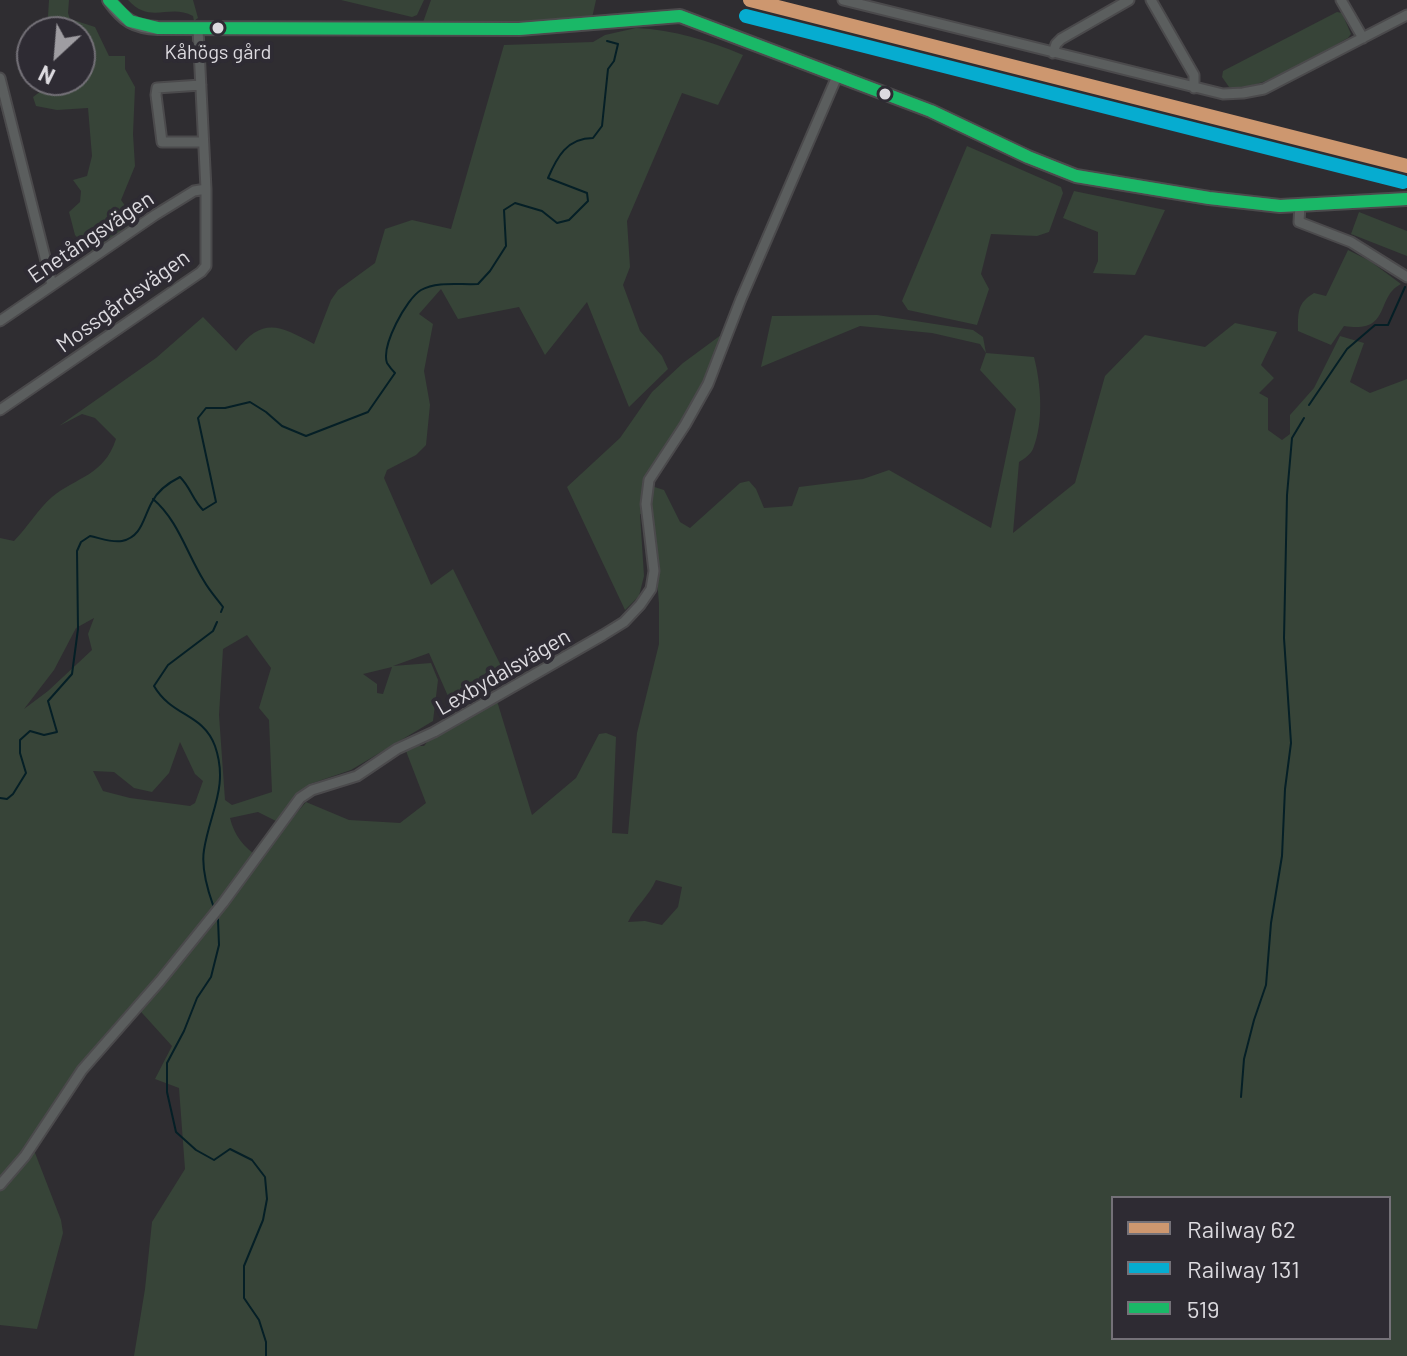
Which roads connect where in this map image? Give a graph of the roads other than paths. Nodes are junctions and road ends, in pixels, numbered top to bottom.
1 (109, 0) edge
2 (843, 0) edge
3 (1129, 0) edge
4 (1151, 0) edge
5 (1341, 0) edge
6 (1407, 15) edge
7 (198, 29) junction
8 (1363, 38) junction
9 (1053, 53) junction
10 (838, 74) junction
11 (0, 78) edge
12 (201, 85) junction
13 (1194, 88) junction
14 (203, 142) junction
15 (206, 189) junction
16 (1407, 199) edge
17 (1300, 205) junction
18 (1407, 277) edge
19 (52, 285) junction
20 (0, 321) edge
21 (0, 410) edge
22 (0, 1185) edge

1 - 7 street
2 - 9 street
3 - 9 street
4 - 13 street
5 - 8 street
6 - 8 street
7 - 10 street
7 - 12 street, Mossgårdsvägen
8 - 13 street
9 - 13 street
10 - 17 street
10 - 22 street, Lexbydalsvägen
11 - 19 street
12 - 14 street, Mossgårdsvägen
12 - 14 street
14 - 15 street, Mossgårdsvägen
15 - 19 street, Enetångsvägen
15 - 21 street, Mossgårdsvägen
16 - 17 street
17 - 18 street
19 - 20 street, Enetångsvägen

